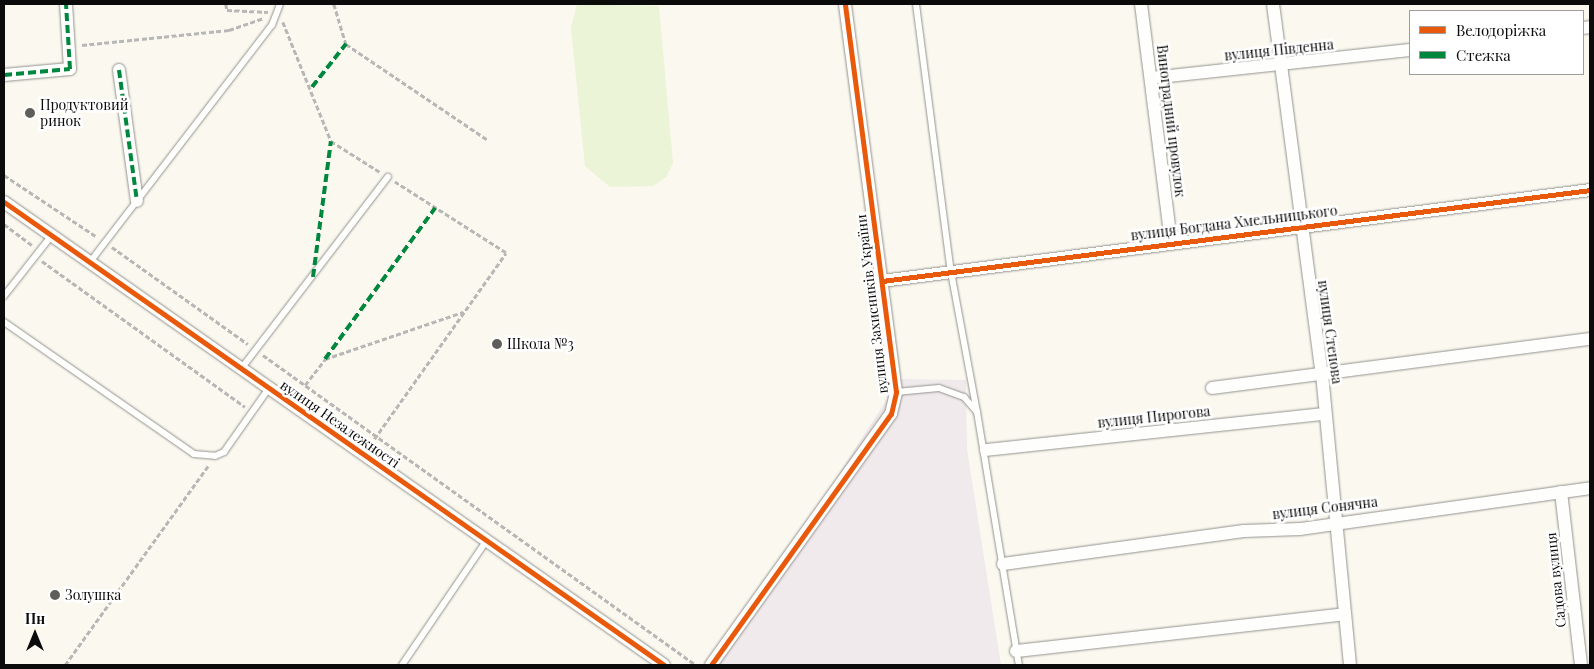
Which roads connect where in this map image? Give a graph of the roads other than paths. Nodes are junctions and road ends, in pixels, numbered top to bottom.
1 (66, 4) edge
2 (280, 4) edge
3 (845, 4) edge
4 (916, 4) edge
5 (1141, 4) edge
6 (1273, 4) edge
7 (1409, 50) edge
8 (1281, 66) junction
9 (119, 70) dead end
10 (4, 75) edge
11 (1151, 78) junction
12 (388, 177) road end
13 (1590, 190) edge
14 (137, 201) junction
15 (4, 202) edge
16 (1300, 227) junction
17 (52, 235) junction
18 (1171, 242) junction
19 (90, 262) junction
20 (951, 272) junction
21 (882, 281) junction
22 (4, 296) edge
23 (4, 322) edge
24 (1590, 339) edge
25 (241, 369) junction
26 (1322, 374) junction
27 (269, 388) junction
28 (1212, 388) dead end
29 (896, 392) junction
30 (978, 412) junction
31 (1325, 414) junction
32 (986, 450) junction
33 (1590, 488) edge
34 (1561, 492) junction
35 (1336, 522) junction
36 (487, 540) junction
37 (1003, 564) junction
38 (1345, 614) junction
39 (1016, 651) junction
40 (402, 665) edge
41 (664, 665) edge
42 (711, 665) edge
43 (1019, 665) edge
44 (1350, 665) edge
45 (1580, 665) edge

1 - 10 street
2 - 14 lane
3 - 21 street, вулиця Захисників України
4 - 20 lane
5 - 11 street, Виноградний провулок
6 - 8 street, вулиця Степова
7 - 8 street, вулиця Південна
8 - 11 street, вулиця Південна
8 - 16 street, вулиця Степова
9 - 14 street
11 - 18 street, Виноградний провулок
12 - 25 lane
13 - 16 street, вулиця Богдана Хмельницького
14 - 19 lane
15 - 17 street, вулиця Незалежності
16 - 18 street, вулиця Богдана Хмельницького
16 - 26 street, вулиця Степова
17 - 19 street, вулиця Незалежності
17 - 22 lane
18 - 20 street, вулиця Богдана Хмельницького
19 - 25 street, вулиця Незалежності
20 - 21 street, вулиця Богдана Хмельницького
20 - 30 lane
21 - 29 street, вулиця Захисників України
23 - 27 lane
24 - 26 street
25 - 27 street, вулиця Незалежності
26 - 28 street
26 - 31 street, вулиця Степова
27 - 36 street, вулиця Незалежності
29 - 30 lane
29 - 42 street, вулиця Захисників України
30 - 32 lane
31 - 32 street, вулиця Пирогова
31 - 35 street, вулиця Степова
32 - 37 lane
33 - 34 street, вулиця Сонячна
34 - 35 street, вулиця Сонячна
34 - 45 street, Садова вулиця
35 - 37 street, вулиця Сонячна
35 - 38 street, вулиця Степова
36 - 40 lane
36 - 41 street, вулиця Незалежності
37 - 39 lane
38 - 39 street
38 - 44 street, вулиця Степова
39 - 43 lane

